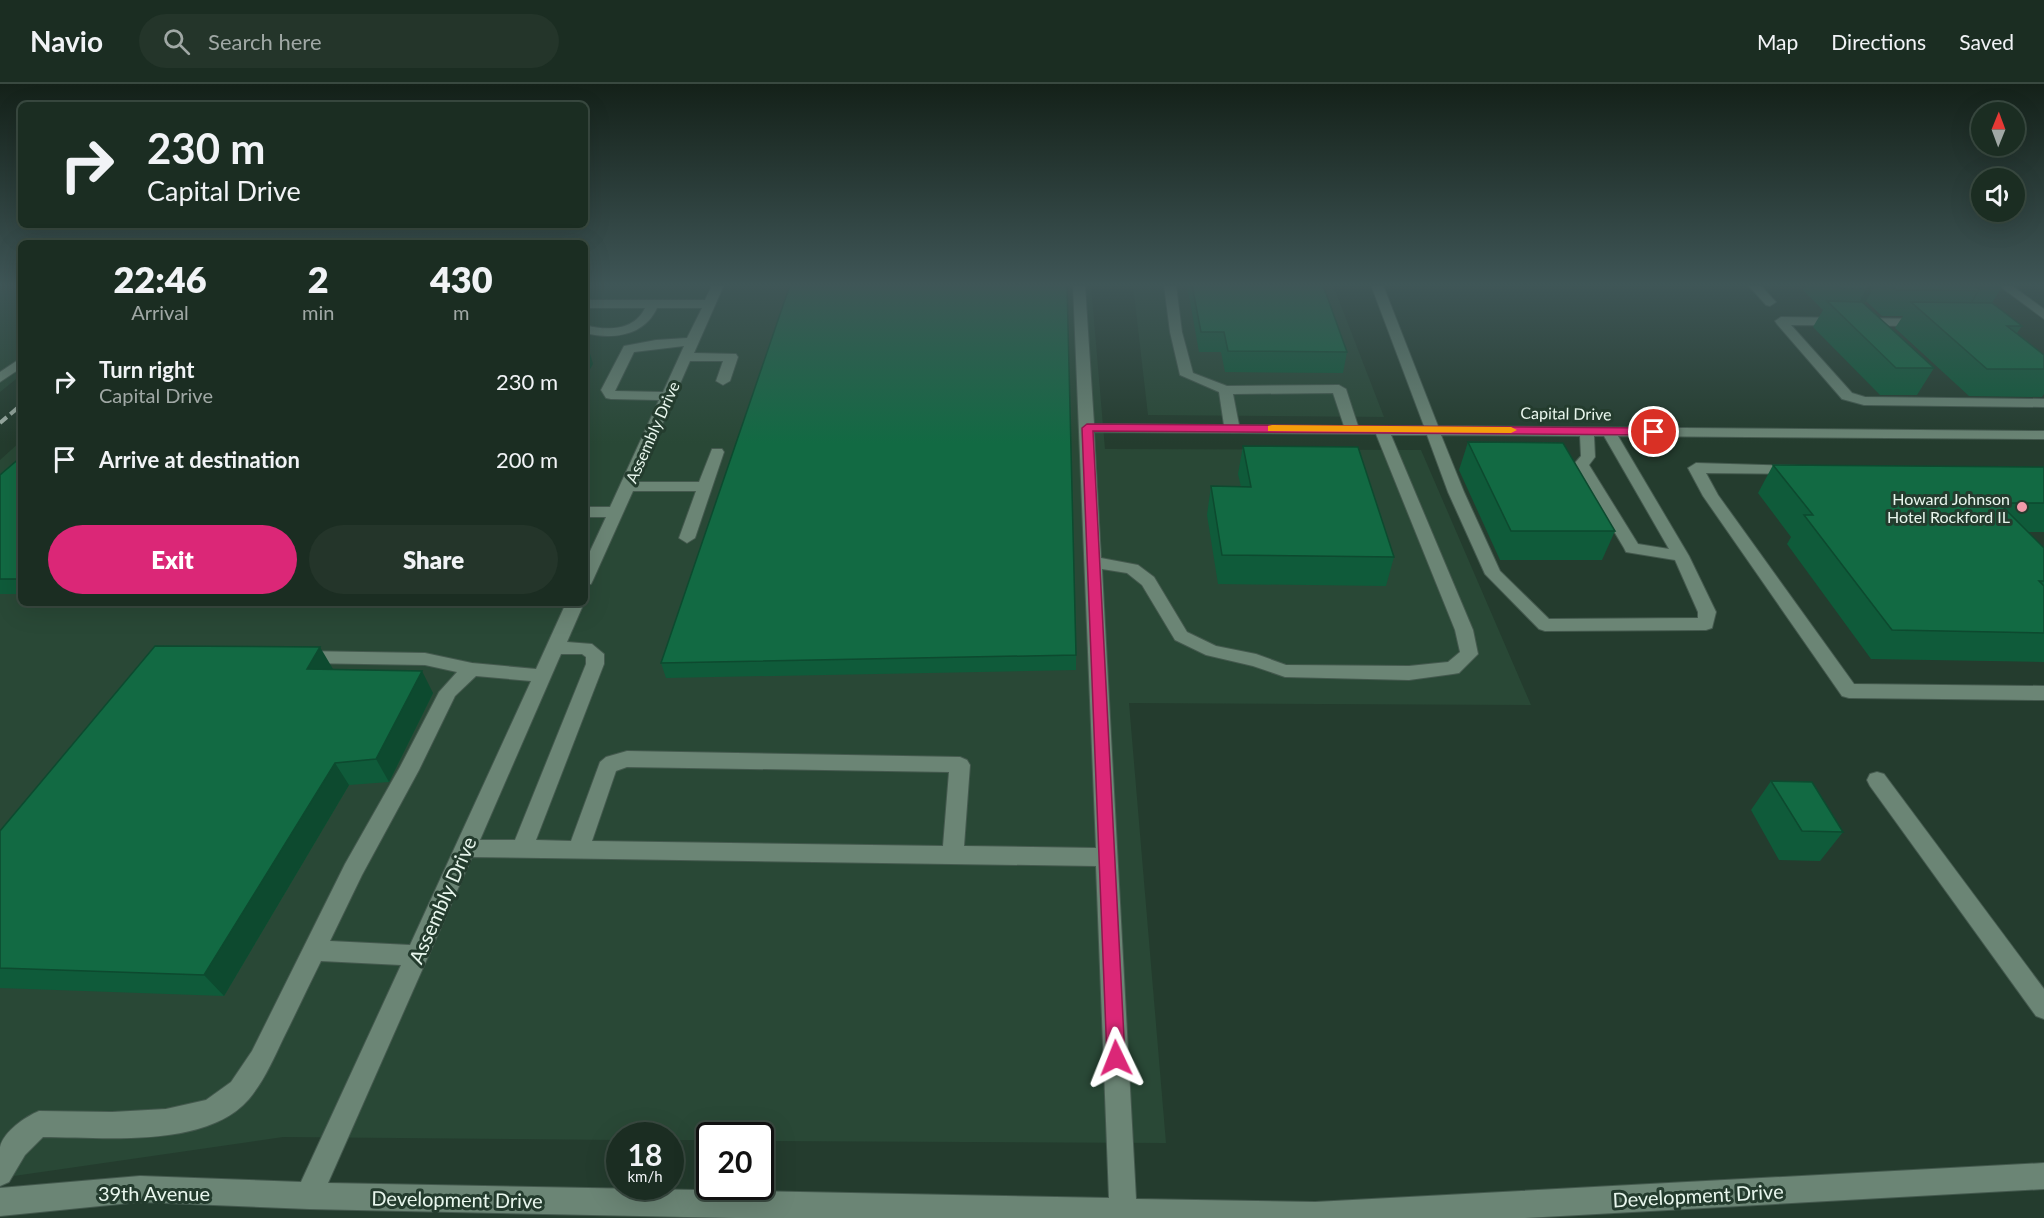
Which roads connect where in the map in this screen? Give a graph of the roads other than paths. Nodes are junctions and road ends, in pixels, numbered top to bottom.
1 (694, 338) edge
2 (1082, 338) edge
3 (1177, 338) edge
4 (1398, 338) edge
5 (1796, 338) edge
6 (692, 342) junction
7 (686, 357) junction
8 (18, 364) edge
9 (0, 378) edge
10 (723, 381) dead end
11 (1225, 390) junction
12 (668, 396) junction
13 (2044, 403) edge
14 (1087, 428) junction
15 (1232, 428) junction
16 (1352, 429) junction
17 (1381, 429) junction
18 (1433, 429) junction
19 (1587, 431) junction
20 (1608, 431) junction
21 (2044, 435) edge
22 (717, 452) dead end
23 (1816, 469) edge
24 (627, 486) junction
25 (705, 487) junction
26 (588, 512) edge
27 (616, 512) junction
28 (687, 538) dead end
29 (1681, 556) junction
30 (1094, 562) junction
31 (588, 573) edge
32 (574, 606) edge
33 (554, 648) junction
34 (281, 657) edge
35 (472, 669) junction
36 (542, 676) junction
37 (2044, 693) edge
38 (1877, 780) dead end
39 (465, 848) junction
40 (522, 849) junction
41 (578, 850) junction
42 (954, 855) junction
43 (1107, 857) junction
44 (314, 950) junction
45 (417, 956) junction
46 (2044, 1008) edge
47 (0, 1173) edge
48 (2044, 1176) edge
49 (309, 1196) junction
50 (0, 1202) edge
51 (1123, 1212) junction
52 (1315, 1217) edge

1 - 6 street, Assembly Drive
2 - 14 street
3 - 11 street
4 - 18 street
5 - 13 street
6 - 7 street, Assembly Drive
6 - 12 street
7 - 10 street
7 - 12 street, Assembly Drive
8 - 9 street
11 - 15 street
11 - 16 street
12 - 24 street, Assembly Drive
14 - 15 street, Capital Drive
14 - 30 street
15 - 16 street, Capital Drive
16 - 17 street, Capital Drive
17 - 18 street, Capital Drive
17 - 30 street
18 - 19 street, Capital Drive
18 - 29 street
19 - 20 street, Capital Drive
19 - 29 street
20 - 21 street, Capital Drive
20 - 29 street
22 - 25 street
23 - 37 street
24 - 25 street
24 - 27 street, Assembly Drive
25 - 28 street
26 - 27 street
27 - 31 street, Assembly Drive
30 - 43 street
32 - 33 street, Assembly Drive
33 - 36 street, Assembly Drive
33 - 40 street
34 - 35 street
35 - 36 street
35 - 44 street
36 - 39 street, Assembly Drive
38 - 46 street
39 - 40 street
39 - 45 street, Assembly Drive
40 - 41 street
41 - 42 street
41 - 42 street
42 - 43 street
43 - 51 street
44 - 45 street
44 - 47 street
45 - 49 street, Assembly Drive
48 - 52 street, Development Drive
49 - 50 street, 39th Avenue
49 - 51 street, Development Drive
51 - 52 street, Development Drive

